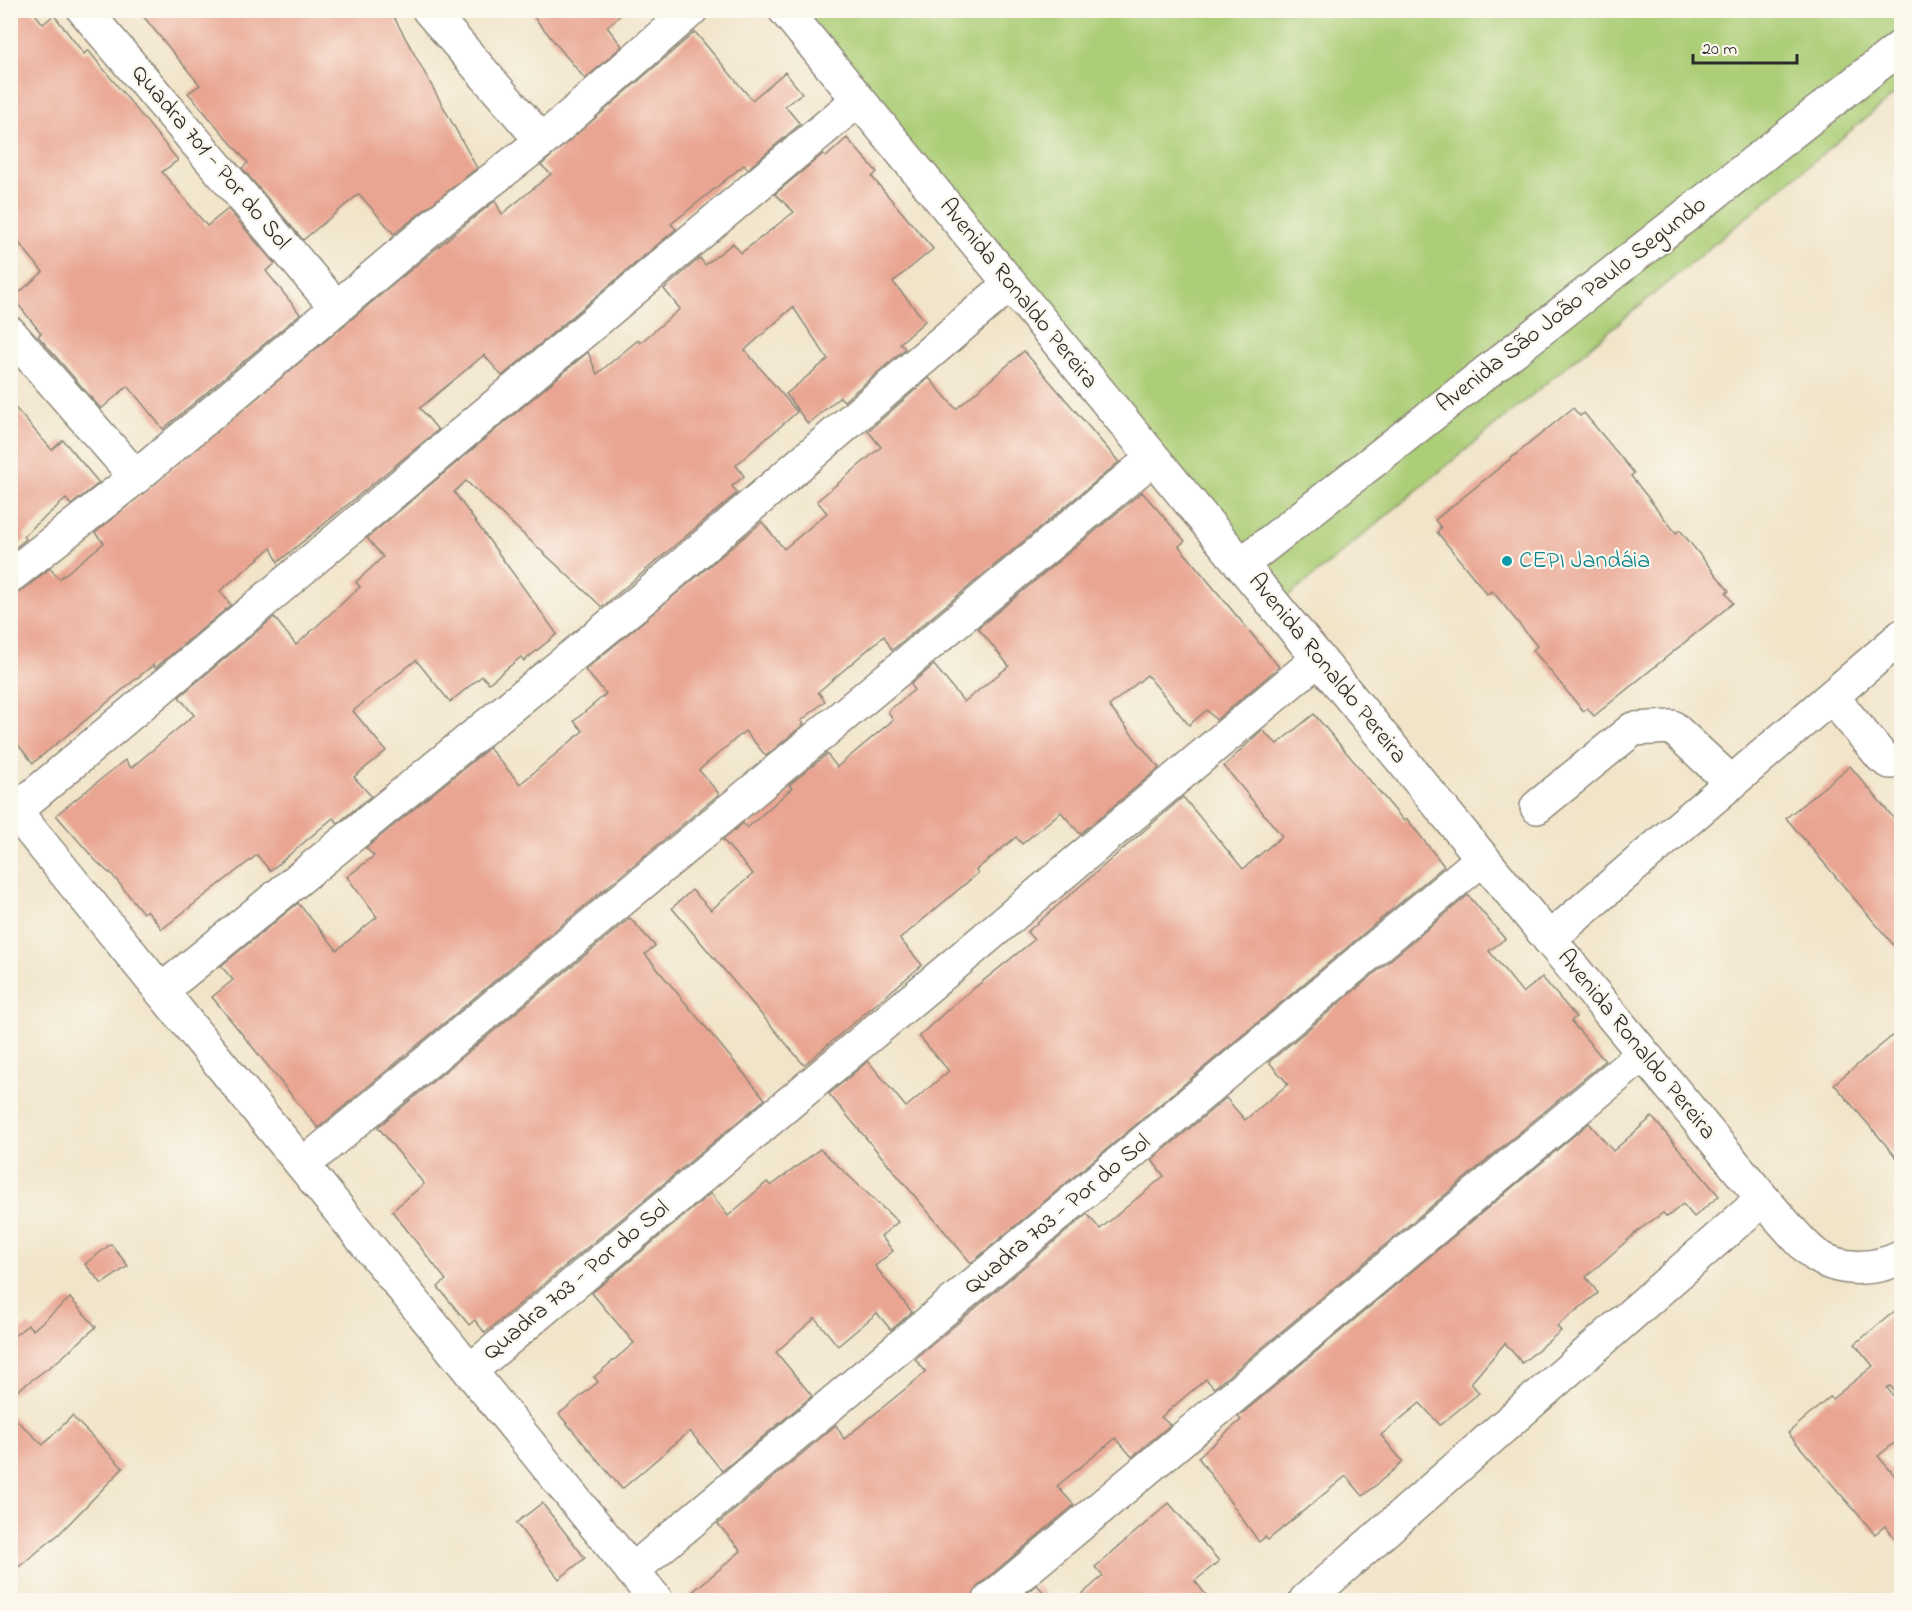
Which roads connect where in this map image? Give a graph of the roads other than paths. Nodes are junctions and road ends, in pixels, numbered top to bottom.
1 (84, 10) edge
2 (429, 10) edge
3 (691, 10) edge
4 (785, 10) edge
5 (1902, 46) edge
6 (858, 100) junction
7 (542, 141) junction
8 (1010, 284) junction
9 (336, 307) junction
10 (10, 333) edge
11 (1153, 458) junction
12 (136, 477) junction
13 (1242, 564) junction
14 (10, 576) edge
15 (1902, 636) edge
16 (1318, 659) junction
17 (1832, 697) junction
18 (1902, 761) edge
19 (1732, 783) junction
20 (1537, 807) dead end
21 (13, 808) edge
22 (1483, 858) junction
23 (1549, 939) junction
24 (161, 991) junction
25 (1643, 1053) junction
26 (303, 1165) junction
27 (1763, 1199) junction
28 (1902, 1257) edge
29 (470, 1371) junction
30 (632, 1571) junction
31 (656, 1600) edge
32 (990, 1600) edge
33 (1306, 1600) edge

1 - 9 street, Quadra 701 - Por do Sol
2 - 7 street
3 - 7 street
4 - 6 street, Avenida Ronaldo Pereira
5 - 13 street, Avenida São João Paulo Segundo
6 - 8 street, Avenida Ronaldo Pereira
6 - 21 street
7 - 9 street
8 - 11 street, Avenida Ronaldo Pereira
8 - 24 street
9 - 12 street
10 - 12 street
11 - 13 street, Avenida Ronaldo Pereira
11 - 26 street
12 - 14 street
13 - 16 street, Avenida Ronaldo Pereira
15 - 17 street
16 - 22 street, Avenida Ronaldo Pereira
16 - 29 street, Quadra 703 - Por do Sol
17 - 18 street
17 - 19 street
19 - 20 street
19 - 23 street
21 - 24 street
22 - 23 street, Avenida Ronaldo Pereira
22 - 30 street, Quadra 703 - Por do Sol
23 - 25 street, Avenida Ronaldo Pereira
24 - 26 street
25 - 27 street, Avenida Ronaldo Pereira
25 - 32 street
26 - 29 street
27 - 28 street, Avenida Ronaldo Pereira
27 - 33 street
29 - 30 street
30 - 31 street

